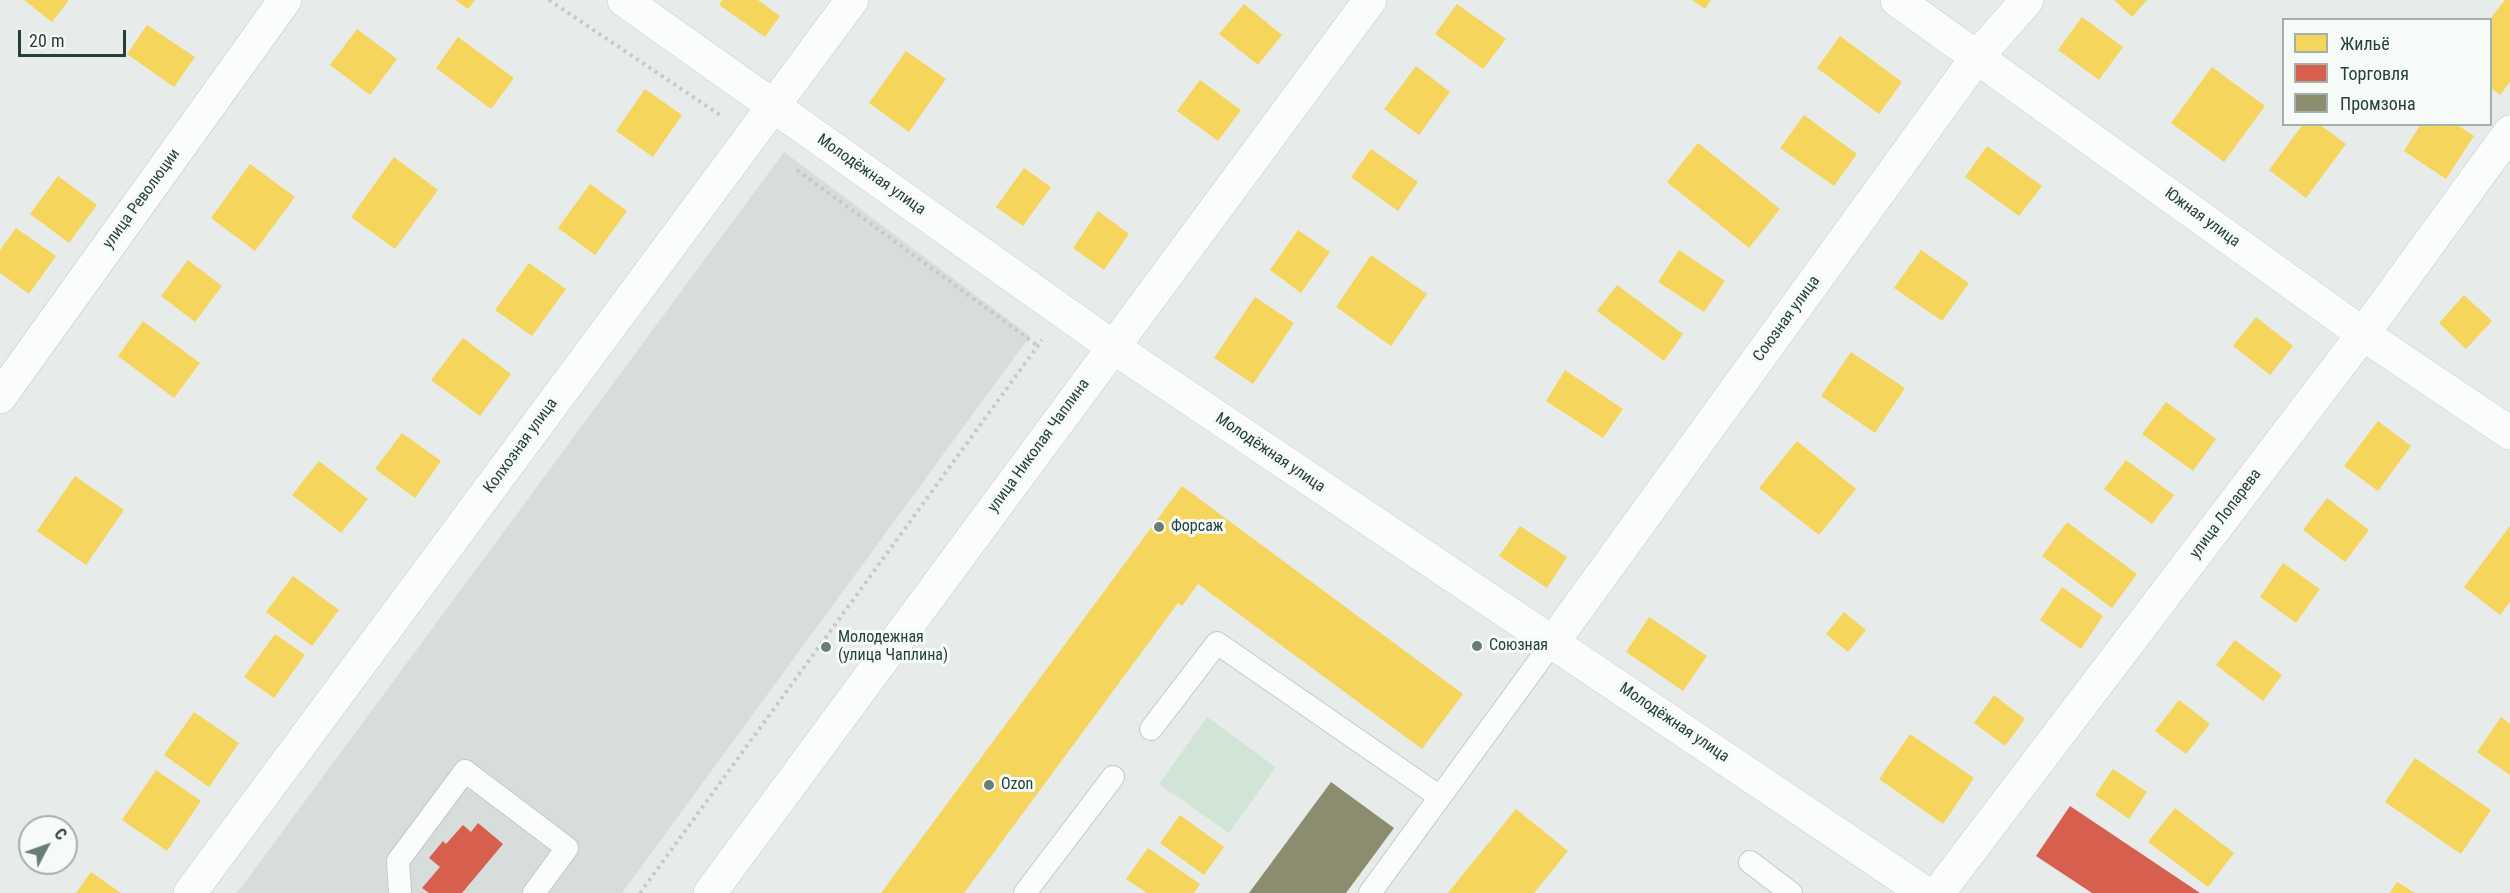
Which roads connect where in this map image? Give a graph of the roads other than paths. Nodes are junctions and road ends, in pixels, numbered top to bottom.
1 (285, 0) edge
2 (624, 0) edge
3 (852, 0) edge
4 (1370, 0) edge
5 (1897, 0) edge
6 (2027, 0) edge
7 (1977, 57) junction
8 (773, 105) junction
9 (2510, 132) edge
10 (2363, 334) junction
11 (1113, 347) junction
12 (0, 397) edge
13 (2510, 433) edge
14 (1553, 642) junction
15 (1151, 729) dead end
16 (1113, 777) dead end
17 (1440, 798) junction
18 (1750, 862) dead end
19 (190, 893) edge
20 (400, 893) edge
21 (534, 893) edge
22 (710, 893) edge
23 (1025, 893) edge
24 (1370, 893) edge
25 (1791, 893) edge
26 (1925, 893) edge
27 (1938, 893) edge

1 - 12 street, улица Революции
2 - 8 street, Молодёжная улица
3 - 8 street, Колхозная улица
4 - 11 street, улица Николая Чаплина
5 - 7 street, Южная улица
6 - 7 street, Союзная улица
7 - 10 street, Южная улица
7 - 14 street, Союзная улица
8 - 11 street, Молодёжная улица
8 - 19 street, Колхозная улица
9 - 10 street, улица Лопарева
10 - 13 street, Южная улица
10 - 27 street, улица Лопарева
11 - 14 street, Молодёжная улица
11 - 22 street, улица Николая Чаплина
14 - 17 lane
14 - 26 street, Молодёжная улица
15 - 17 lane
16 - 23 lane
17 - 24 lane
18 - 25 lane
20 - 21 lane

